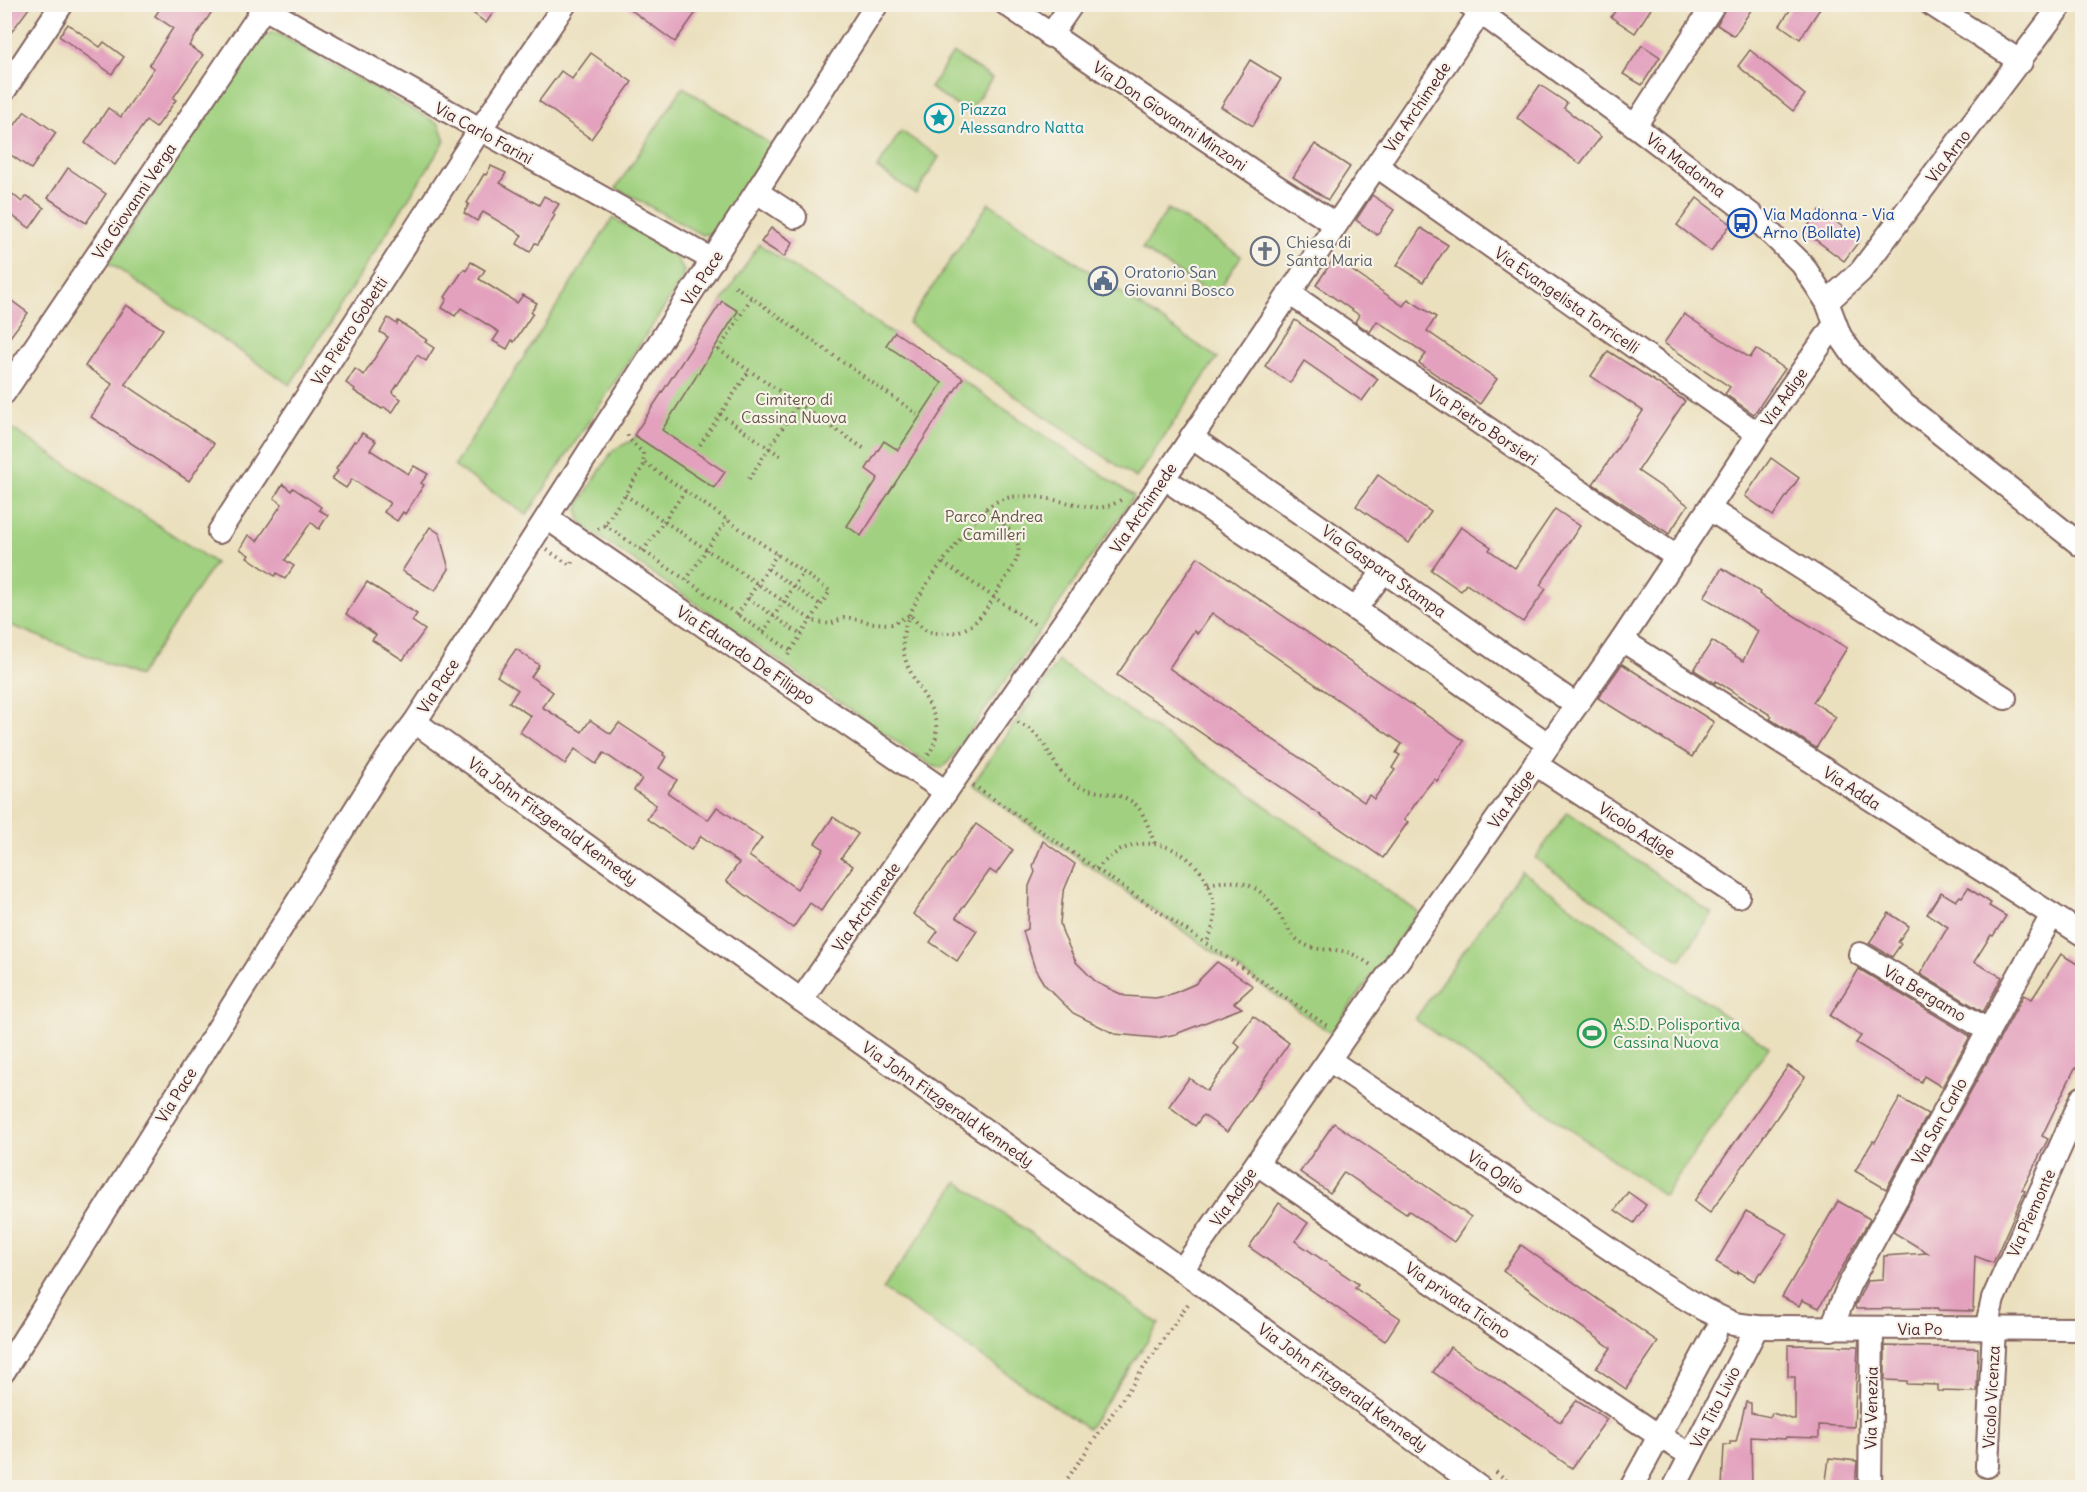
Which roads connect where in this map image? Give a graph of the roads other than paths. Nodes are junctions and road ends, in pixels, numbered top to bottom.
1 (62, 4) edge
2 (565, 4) edge
3 (877, 4) edge
4 (1006, 4) edge
5 (1072, 4) edge
6 (1714, 4) edge
7 (1931, 4) edge
8 (2062, 4) edge
9 (260, 6) edge
10 (1474, 9) edge
11 (1050, 36) junction
12 (2021, 62) junction
13 (4, 91) edge
14 (1635, 126) junction
15 (479, 130) junction
16 (1377, 166) junction
17 (757, 192) junction
18 (795, 217) dead end
19 (1335, 224) junction
20 (713, 260) junction
21 (1289, 293) junction
22 (1827, 302) junction
23 (1835, 324) junction
24 (4, 393) edge
25 (1758, 434) junction
26 (1191, 437) junction
27 (1177, 487) dead end
28 (1713, 512) junction
29 (547, 518) junction
30 (219, 532) dead end
31 (2082, 546) edge
32 (1678, 558) junction
33 (1384, 571) junction
34 (1355, 609) junction
35 (1622, 640) junction
36 (2005, 698) dead end
37 (1576, 705) junction
38 (415, 722) junction
39 (1539, 738) dead end
40 (1535, 764) junction
41 (946, 792) junction
42 (1738, 896) dead end
43 (2052, 915) junction
44 (2082, 934) edge
45 (1860, 954) dead end
46 (801, 1000) junction
47 (1989, 1031) junction
48 (1329, 1060) junction
49 (2082, 1098) edge
50 (1257, 1164) junction
51 (1182, 1270) junction
52 (1757, 1327) junction
53 (1990, 1328) junction
54 (1831, 1329) junction
55 (1872, 1329) junction
56 (2082, 1329) edge
57 (1715, 1333) dead end
58 (4, 1371) edge
59 (1659, 1437) junction
60 (1691, 1455) junction
61 (1987, 1466) dead end
62 (1480, 1488) edge
63 (1631, 1488) edge
64 (1674, 1488) edge
65 (1870, 1488) edge

1 - 13 street
2 - 15 street, Via Pietro Gobetti
3 - 17 street, Via Pace
4 - 11 street, Via Don Giovanni Minzoni
5 - 11 street
6 - 14 street
7 - 12 street
8 - 12 street, Via Arno
9 - 15 street, Via Carlo Farini
9 - 24 street, Via Giovanni Verga
10 - 14 street, Via Madonna
10 - 16 street, Via Archimede
11 - 19 street, Via Don Giovanni Minzoni
12 - 22 street, Via Arno
14 - 22 street, Via Madonna
15 - 20 street, Via Carlo Farini
15 - 30 street, Via Pietro Gobetti
16 - 19 street, Via Archimede
16 - 25 street, Via Evangelista Torricelli
17 - 18 street
17 - 20 street, Via Pace
19 - 21 street, Via Archimede
20 - 29 street, Via Pace
21 - 26 street, Via Archimede
21 - 32 street, Via Pietro Borsieri
22 - 23 street, Via Madonna
23 - 25 street, Via Adige
23 - 31 street, Via Madonna
25 - 28 street, Via Adige
26 - 33 street, Via Gaspara Stampa
26 - 41 street, Via Archimede
27 - 34 street
28 - 32 street, Via Adige
28 - 36 street
29 - 38 street, Via Pace
29 - 41 street, Via Eduardo De Filippo
32 - 35 street, Via Adige
33 - 34 street
33 - 37 street, Via Gaspara Stampa
34 - 39 street
35 - 37 street, Via Adige
35 - 43 street, Via Adda
37 - 40 street, Via Adige
38 - 46 street, Via John Fitzgerald Kennedy
38 - 58 street, Via Pace
40 - 42 street, Vicolo Adige
40 - 48 street, Via Adige
41 - 46 street, Via Archimede
43 - 44 street, Via Adda
43 - 47 street, Via San Carlo
45 - 47 street, Via Bergamo
46 - 51 street, Via John Fitzgerald Kennedy
47 - 54 street, Via San Carlo
48 - 50 street, Via Adige
48 - 52 street, Via Oglio
49 - 53 street, Via Piemonte
50 - 51 street, Via Adige
50 - 59 street, Via privata Ticino
51 - 62 street, Via John Fitzgerald Kennedy
52 - 54 street, Via Po
52 - 60 street, Via Tito Livio
53 - 55 street, Via Po
53 - 56 street, Via Po
53 - 61 street, Vicolo Vicenza
54 - 55 street, Via Po
55 - 65 street, Via Venezia
57 - 59 street
59 - 60 street, Via privata Ticino
59 - 63 street
60 - 64 street, Via Tito Livio

